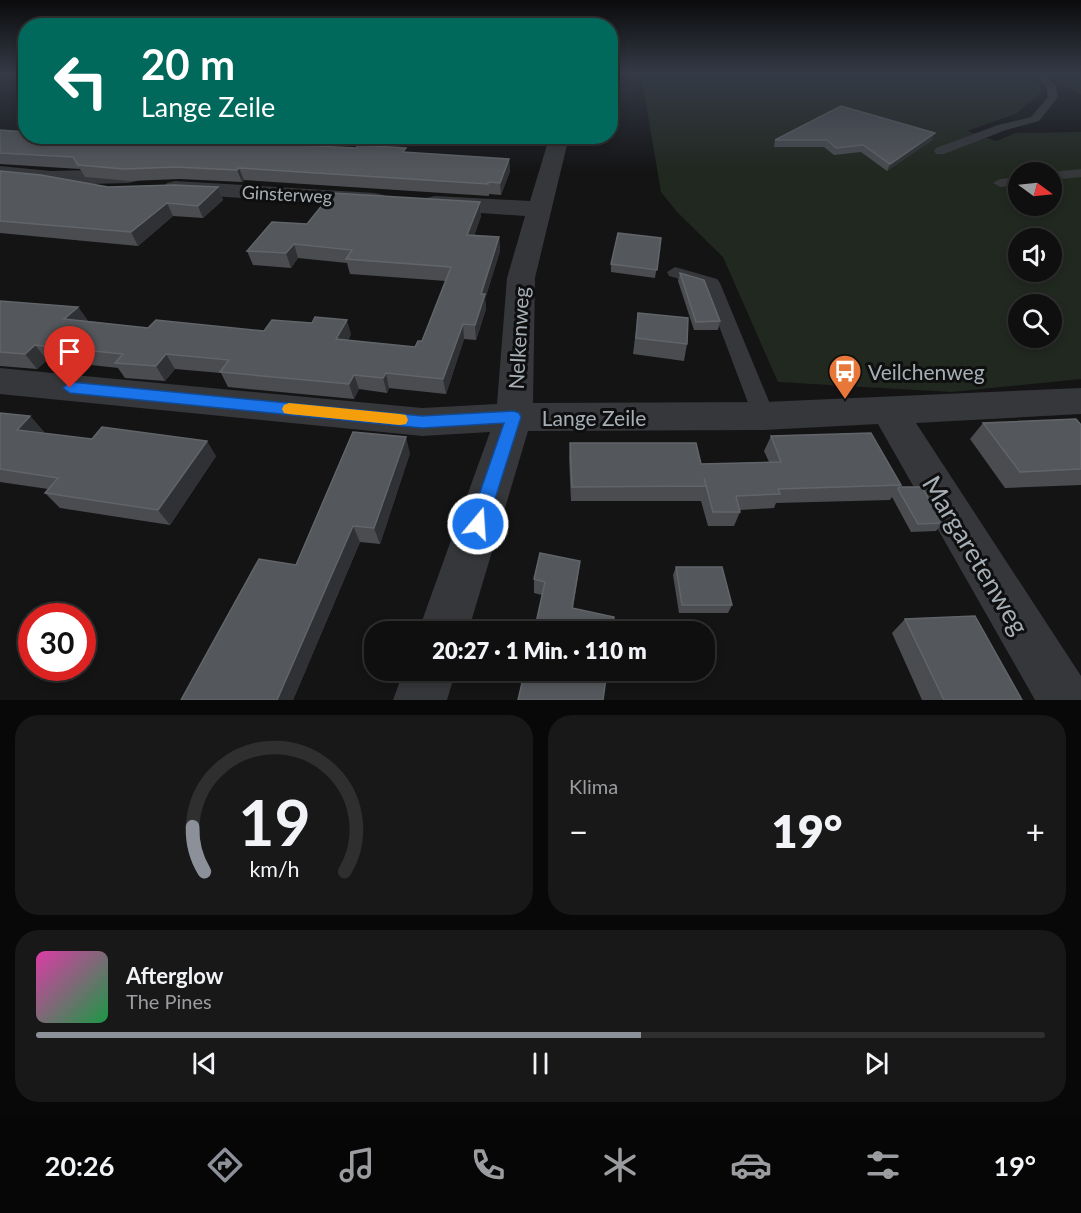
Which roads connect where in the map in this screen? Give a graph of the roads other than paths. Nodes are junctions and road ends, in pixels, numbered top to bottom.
1 (1046, 106) edge
2 (557, 145) dead end
3 (940, 151) dead end
4 (0, 173) edge
5 (1081, 173) edge
6 (1062, 175) edge
7 (1008, 182) edge
8 (1000, 183) dead end
9 (538, 209) junction
10 (675, 272) dead end
11 (0, 381) edge
12 (1081, 401) edge
13 (888, 410) junction
14 (764, 416) junction
15 (514, 417) junction
16 (447, 621) edge
17 (426, 681) edge
18 (420, 700) edge
19 (1065, 700) edge

1 - 3 lane
2 - 9 street, Nelkenweg
4 - 9 street, Ginsterweg
5 - 6 lane
7 - 8 lane
9 - 15 street, Nelkenweg
10 - 14 lane
11 - 15 street, Lange Zeile
12 - 13 street, Lange Zeile
13 - 14 street, Lange Zeile
13 - 19 street, Margaretenweg
14 - 15 street, Lange Zeile
15 - 16 street, Nelkenweg
17 - 18 street

